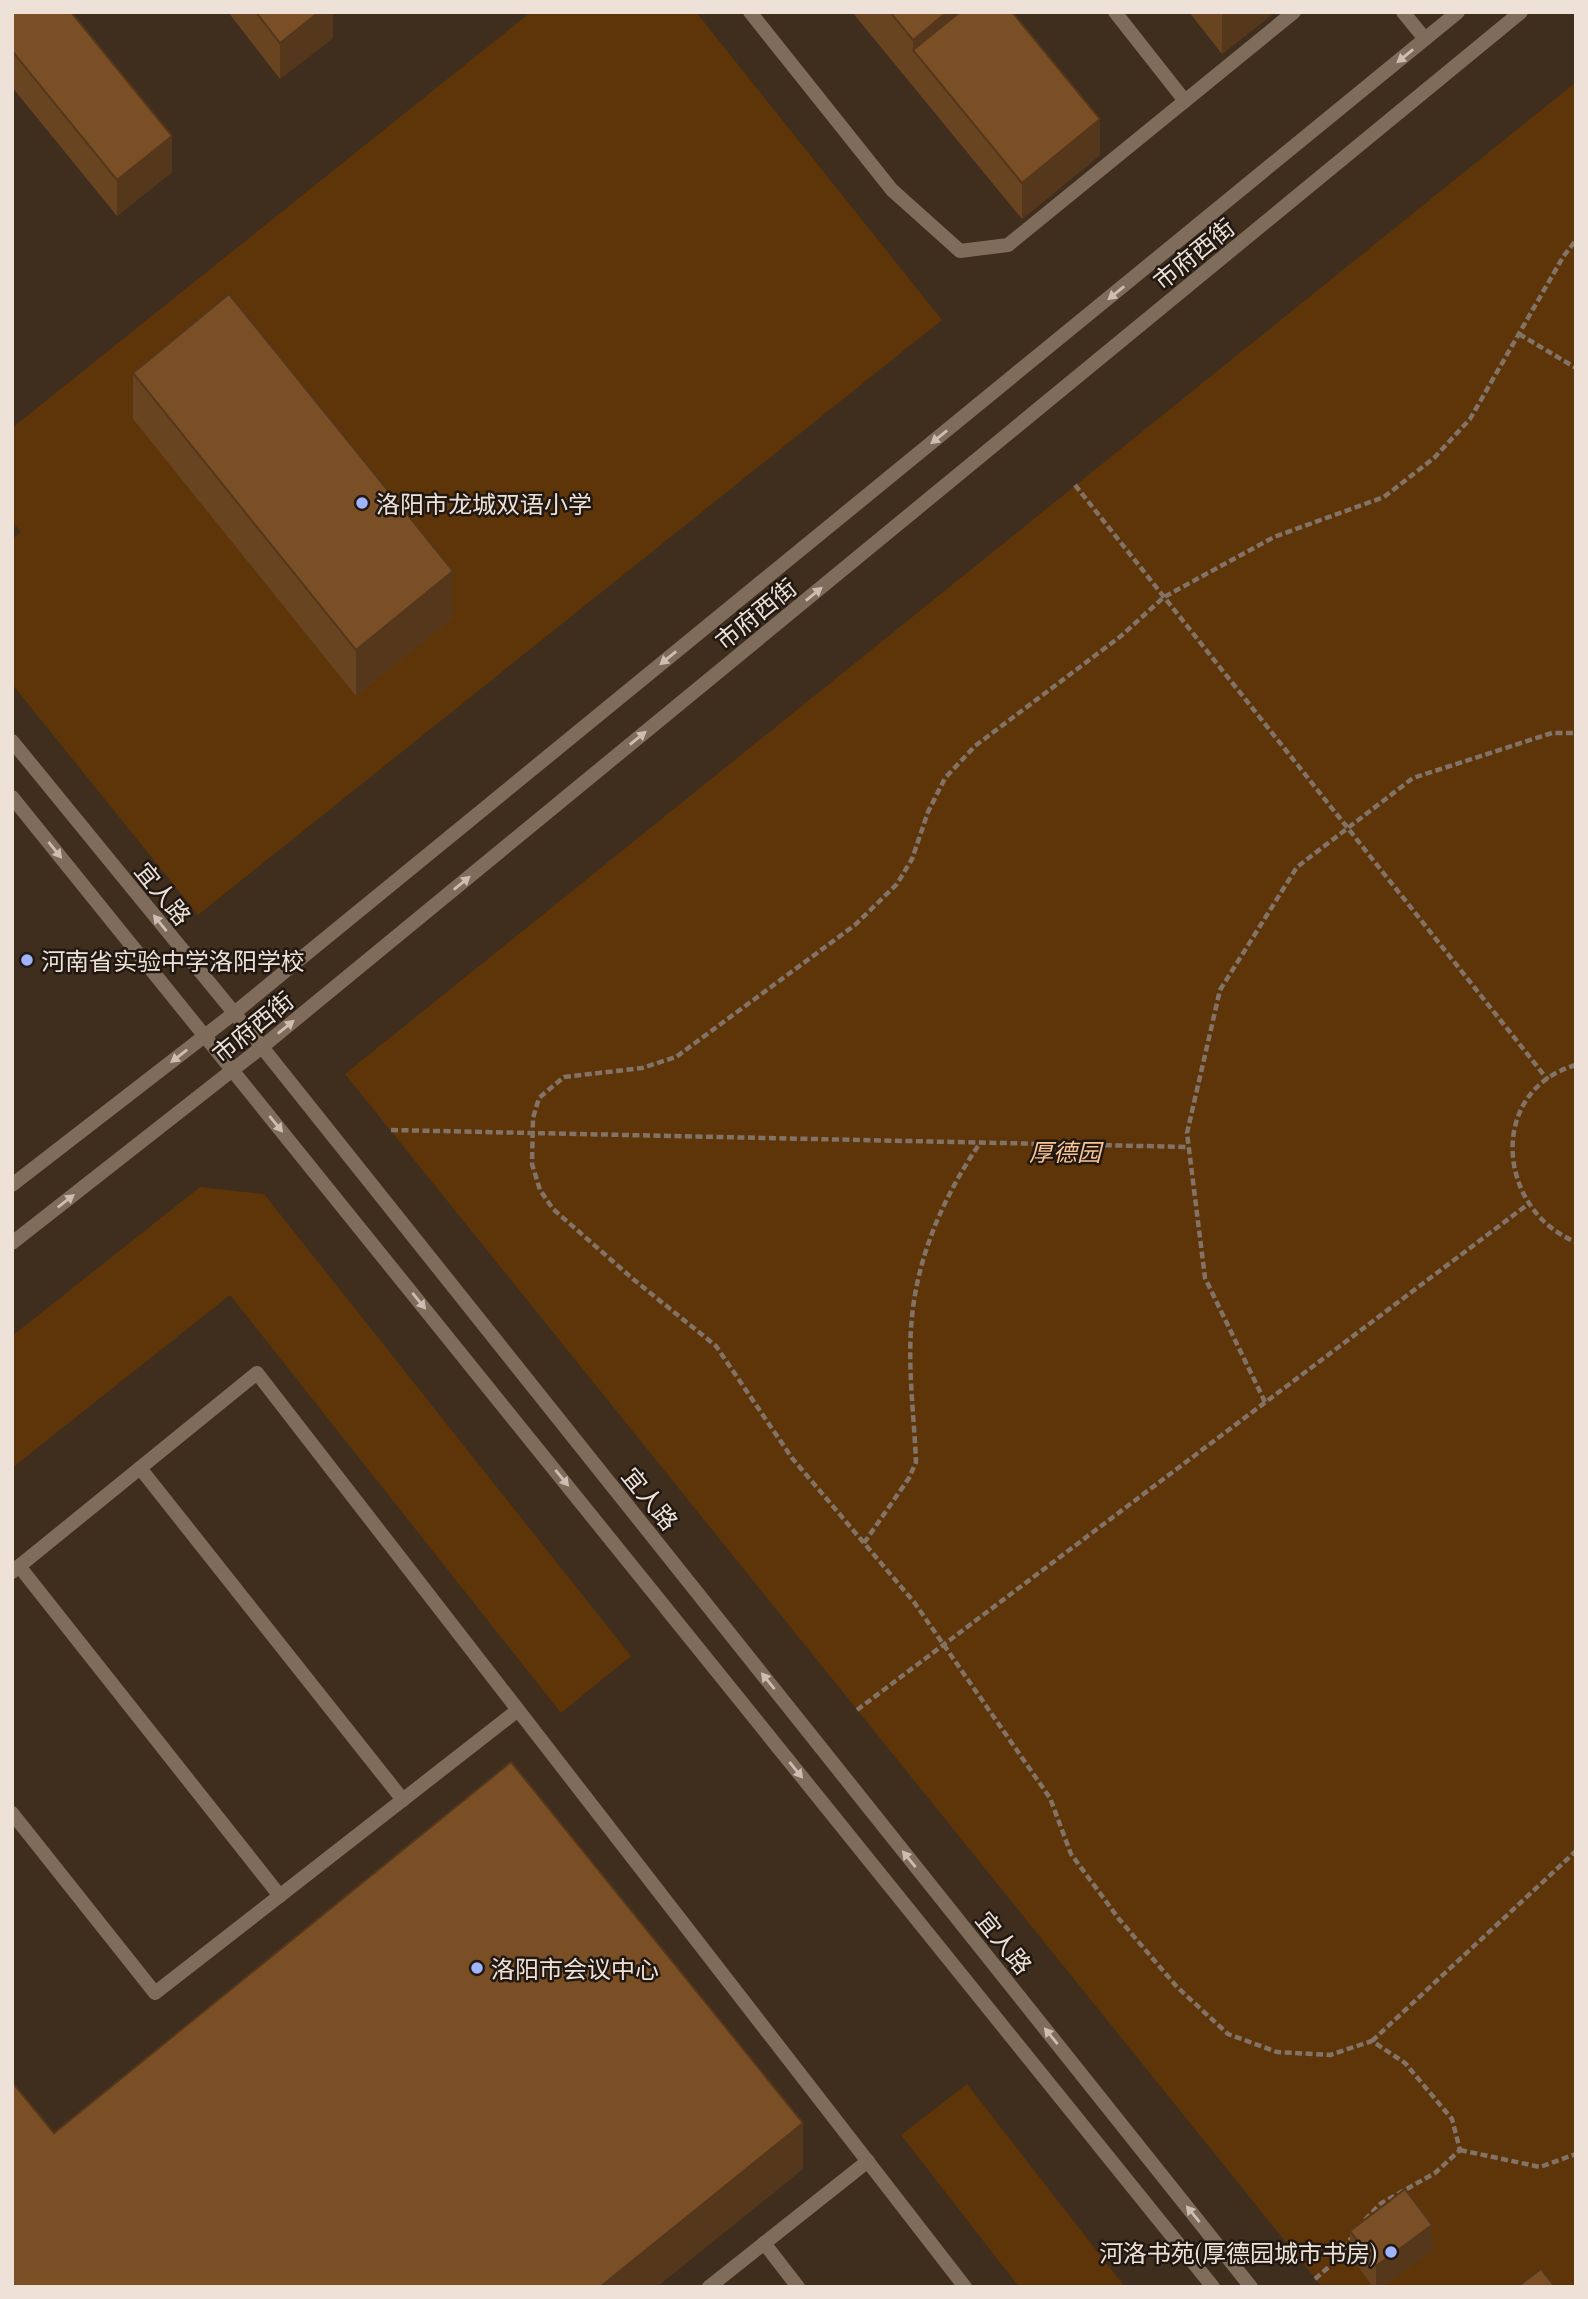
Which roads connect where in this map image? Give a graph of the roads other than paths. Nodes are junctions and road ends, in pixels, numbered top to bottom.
1 (750, 12) edge
2 (1115, 12) edge
3 (1294, 12) edge
4 (1403, 12) edge
5 (1458, 12) edge
6 (1521, 12) edge
7 (1425, 39) junction
8 (1185, 101) junction
9 (12, 741) edge
10 (12, 797) edge
11 (233, 1014) junction
12 (204, 1037) junction
13 (262, 1047) junction
14 (233, 1070) junction
15 (12, 1185) edge
16 (12, 1243) edge
17 (140, 1468) junction
18 (16, 1569) edge
19 (518, 1710) junction
20 (404, 1800) junction
21 (12, 1813) edge
22 (281, 1896) junction
23 (868, 2161) junction
24 (764, 2243) junction
25 (709, 2287) edge
26 (798, 2287) edge
27 (965, 2287) edge
28 (1213, 2287) edge
29 (1251, 2287) edge

1 - 8 street
2 - 8 street
3 - 8 street
4 - 7 street
5 - 7 street, 市府西街
13 -> 6 street, 市府西街
7 -> 11 street, 市府西街
11 -> 9 street, 宜人路
10 -> 12 street
11 - 12 street, 市府西街
11 - 13 street, 宜人路
12 - 14 street
12 -> 15 street, 市府西街
13 - 14 street, 市府西街
29 -> 13 street, 宜人路
16 -> 14 street, 市府西街
14 -> 28 street
17 - 18 street
17 - 19 street
17 - 20 street
18 - 22 street
19 - 20 street
19 - 23 street
20 - 22 street
21 - 22 street
23 - 24 street
23 - 27 street
24 - 25 street
24 - 26 street

